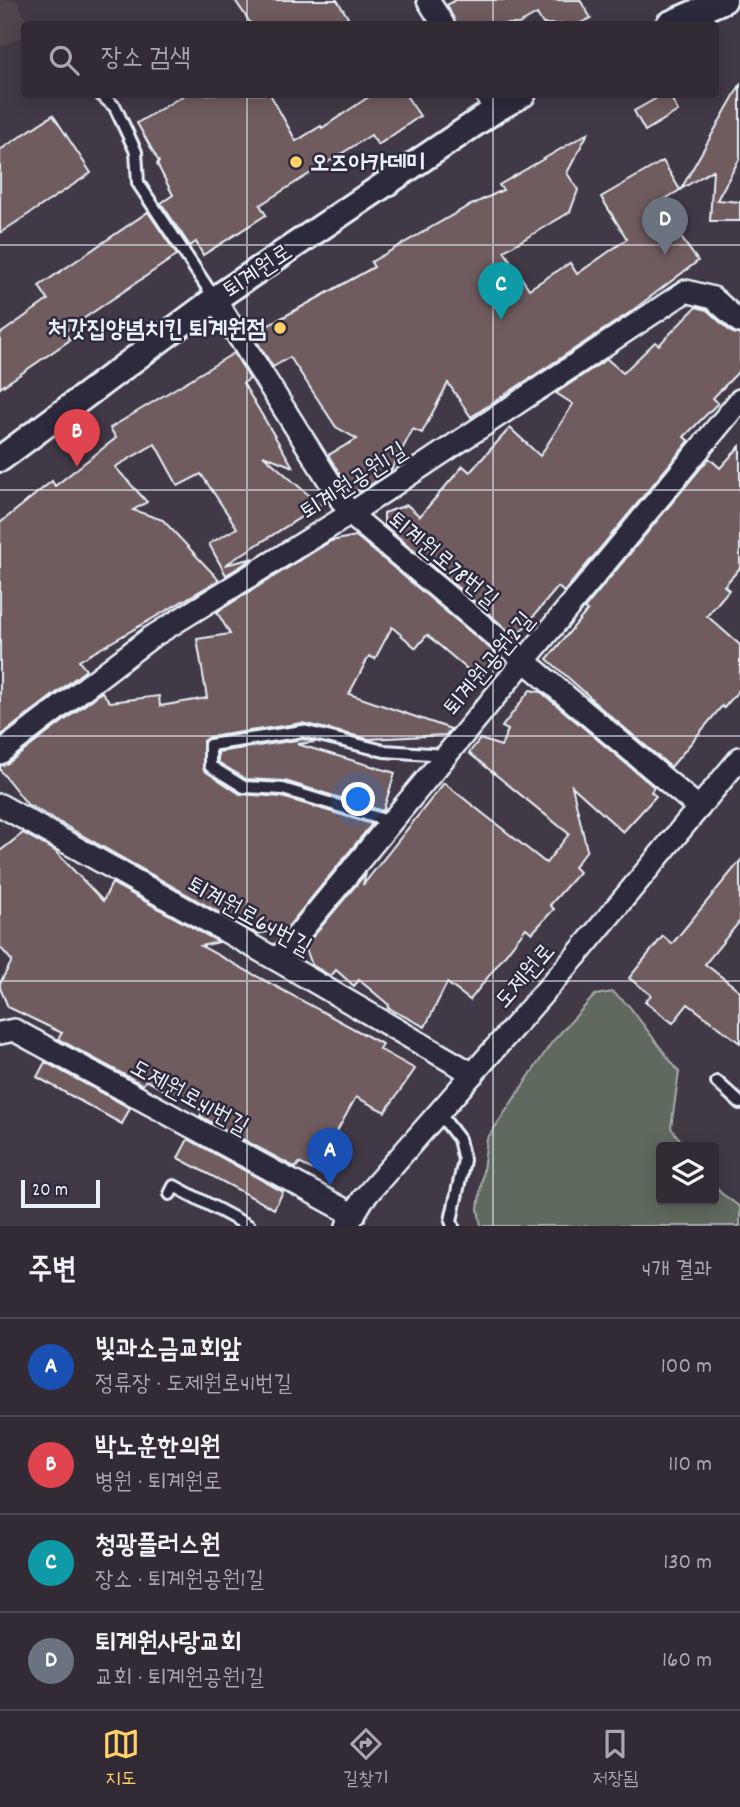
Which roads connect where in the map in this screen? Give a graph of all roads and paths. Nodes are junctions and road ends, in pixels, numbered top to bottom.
1 (428, 0) edge
2 (724, 0) edge
3 (692, 6) edge
4 (441, 21) edge
5 (673, 21) edge
6 (105, 98) edge
7 (490, 102) edge
8 (215, 299) junction
9 (740, 322) edge
10 (740, 400) edge
11 (0, 459) edge
12 (350, 514) junction
13 (524, 660) junction
14 (0, 753) edge
15 (446, 755) junction
16 (740, 758) edge
17 (0, 805) edge
18 (699, 808) junction
19 (391, 822) junction
20 (277, 960) junction
21 (0, 1033) edge
22 (472, 1074) junction
23 (717, 1082) dead end
24 (740, 1103) edge
25 (439, 1113) junction
26 (170, 1194) dead end
27 (351, 1220) edge
28 (249, 1226) edge
29 (453, 1226) edge

1 - 4 street
2 - 3 street
3 - 5 street
6 - 8 lane
7 - 8 street, 퇴계원로
8 - 11 street, 퇴계원로
8 - 12 street, 퇴계원로78번길
9 - 12 street, 퇴계원공원1길
10 - 13 street, 퇴계원공원2길
12 - 13 street, 퇴계원로78번길
12 - 14 street, 퇴계원공원1길
13 - 15 street, 퇴계원공원2길
13 - 18 street, 퇴계원로78번길
15 - 19 street, 퇴계원공원2길
15 - 19 lane
16 - 18 street, 도제원로
17 - 20 street, 퇴계원로64번길
18 - 22 street, 도제원로
19 - 20 street, 퇴계원공원2길
20 - 22 street, 퇴계원로64번길
21 - 27 street, 도제원로41번길
22 - 25 street, 도제원로
23 - 24 lane
25 - 27 street, 도제원로
25 - 29 lane
26 - 28 lane

